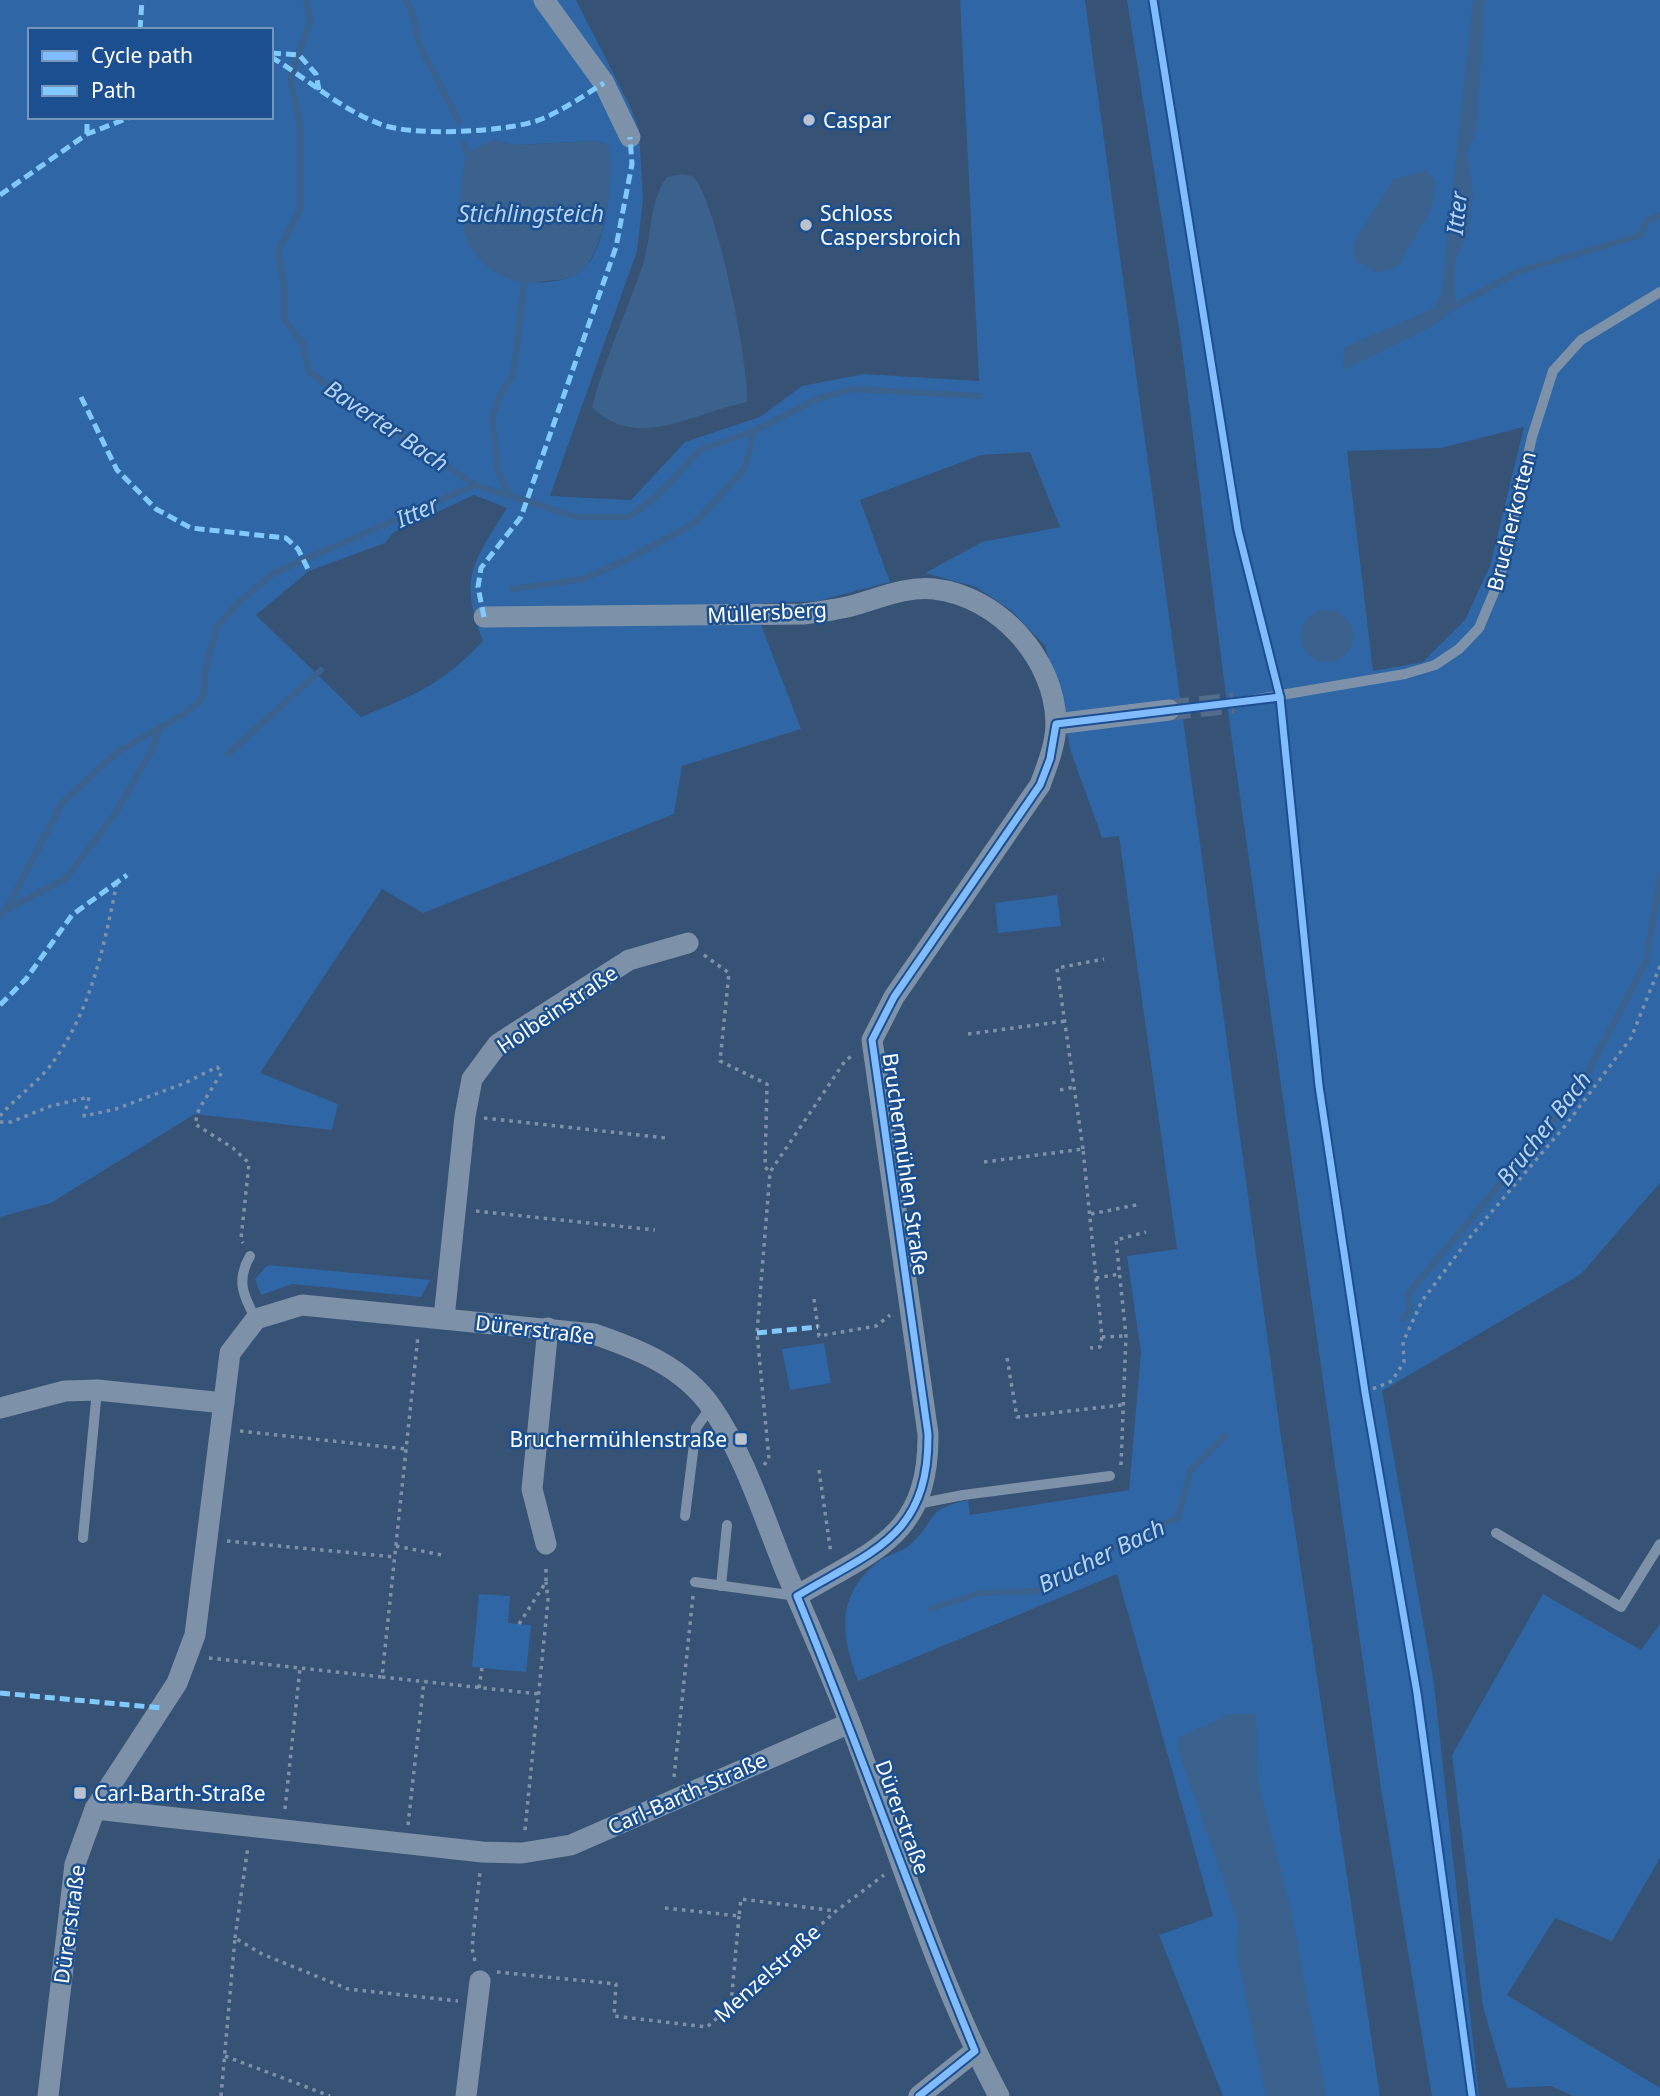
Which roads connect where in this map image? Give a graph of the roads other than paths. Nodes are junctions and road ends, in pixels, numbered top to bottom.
1 (544, 0) edge
2 (630, 137) dead end
3 (1660, 292) edge
4 (484, 617) dead end
5 (1234, 703) tunnel mouth
6 (1170, 710) tunnel mouth
7 (1056, 724) junction
8 (688, 943) road end
9 (250, 1256) road end
10 (256, 1318) junction
11 (444, 1318) junction
12 (548, 1328) junction
13 (97, 1390) junction
14 (223, 1403) junction
15 (711, 1407) junction
16 (0, 1408) edge
17 (1110, 1476) road end
18 (917, 1504) junction
19 (685, 1516) dead end
20 (727, 1525) dead end
21 (1496, 1533) dead end
22 (83, 1538) dead end
23 (546, 1544) road end
24 (1660, 1544) edge
25 (695, 1582) road end
26 (721, 1586) junction
27 (796, 1596) junction
28 (850, 1723) junction
29 (95, 1808) junction
30 (481, 1981) road end
31 (975, 2051) junction
32 (48, 2096) edge
33 (466, 2096) edge
34 (919, 2096) edge
35 (999, 2096) edge

1 - 2 street
3 - 5 lane, Brucherkotten
4 - 7 street, Müllersberg
6 - 7 street
7 - 18 street, Bruchermühlen Straße
8 - 11 street, Holbeinstraße
9 - 10 lane
10 - 11 street, Dürerstraße
10 - 14 street, Dürerstraße
11 - 12 street, Dürerstraße
12 - 15 street, Dürerstraße
12 - 23 street
13 - 14 street
13 - 16 street
13 - 22 lane
14 - 29 street, Dürerstraße
15 - 19 lane
15 - 27 street, Dürerstraße
17 - 18 lane
18 - 27 street, Bruchermühlen Straße
20 - 26 lane
21 - 24 lane
25 - 26 lane
26 - 27 lane
27 - 28 street, Dürerstraße
28 - 29 street, Carl-Barth-Straße
28 - 31 street, Dürerstraße
29 - 32 street, Dürerstraße
30 - 33 street
31 - 34 street
31 - 35 street, Dürerstraße

